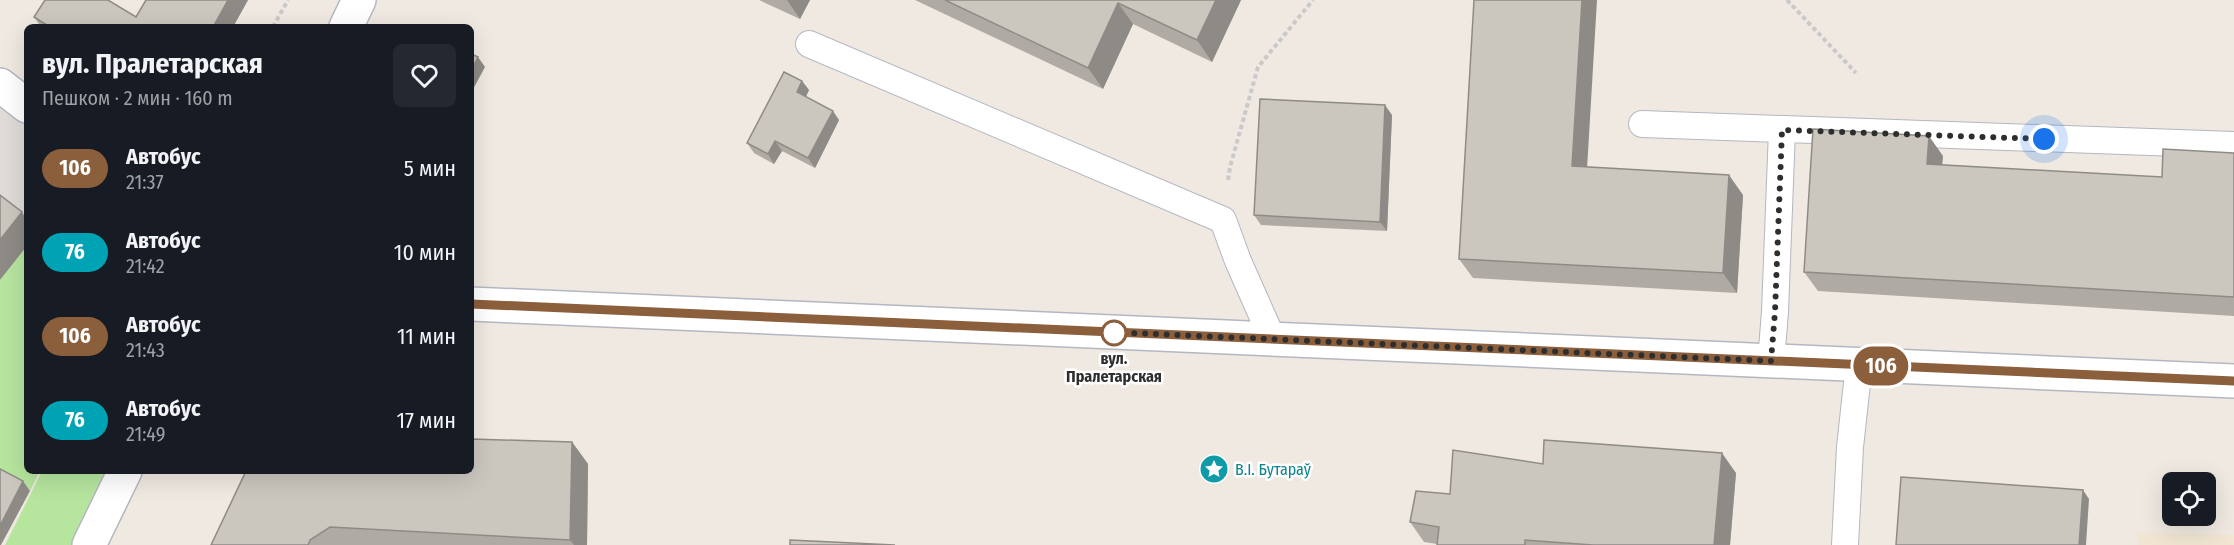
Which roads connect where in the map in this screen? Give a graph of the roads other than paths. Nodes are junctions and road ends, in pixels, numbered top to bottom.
1 (359, 0) edge
2 (347, 24) edge
3 (809, 44) dead end
4 (0, 85) edge
5 (24, 104) edge
6 (1642, 124) dead end
7 (1782, 130) junction
8 (2234, 145) edge
9 (474, 304) edge
10 (1273, 340) junction
11 (1771, 361) junction
12 (1859, 365) junction
13 (2234, 381) edge
14 (124, 474) edge
15 (89, 545) edge
16 (1845, 545) edge

1 - 2 main road
3 - 10 lane
4 - 5 main road
6 - 7 lane
7 - 8 lane
7 - 11 lane
9 - 10 main road
10 - 11 main road
11 - 12 main road
12 - 13 main road
12 - 16 lane
14 - 15 main road

